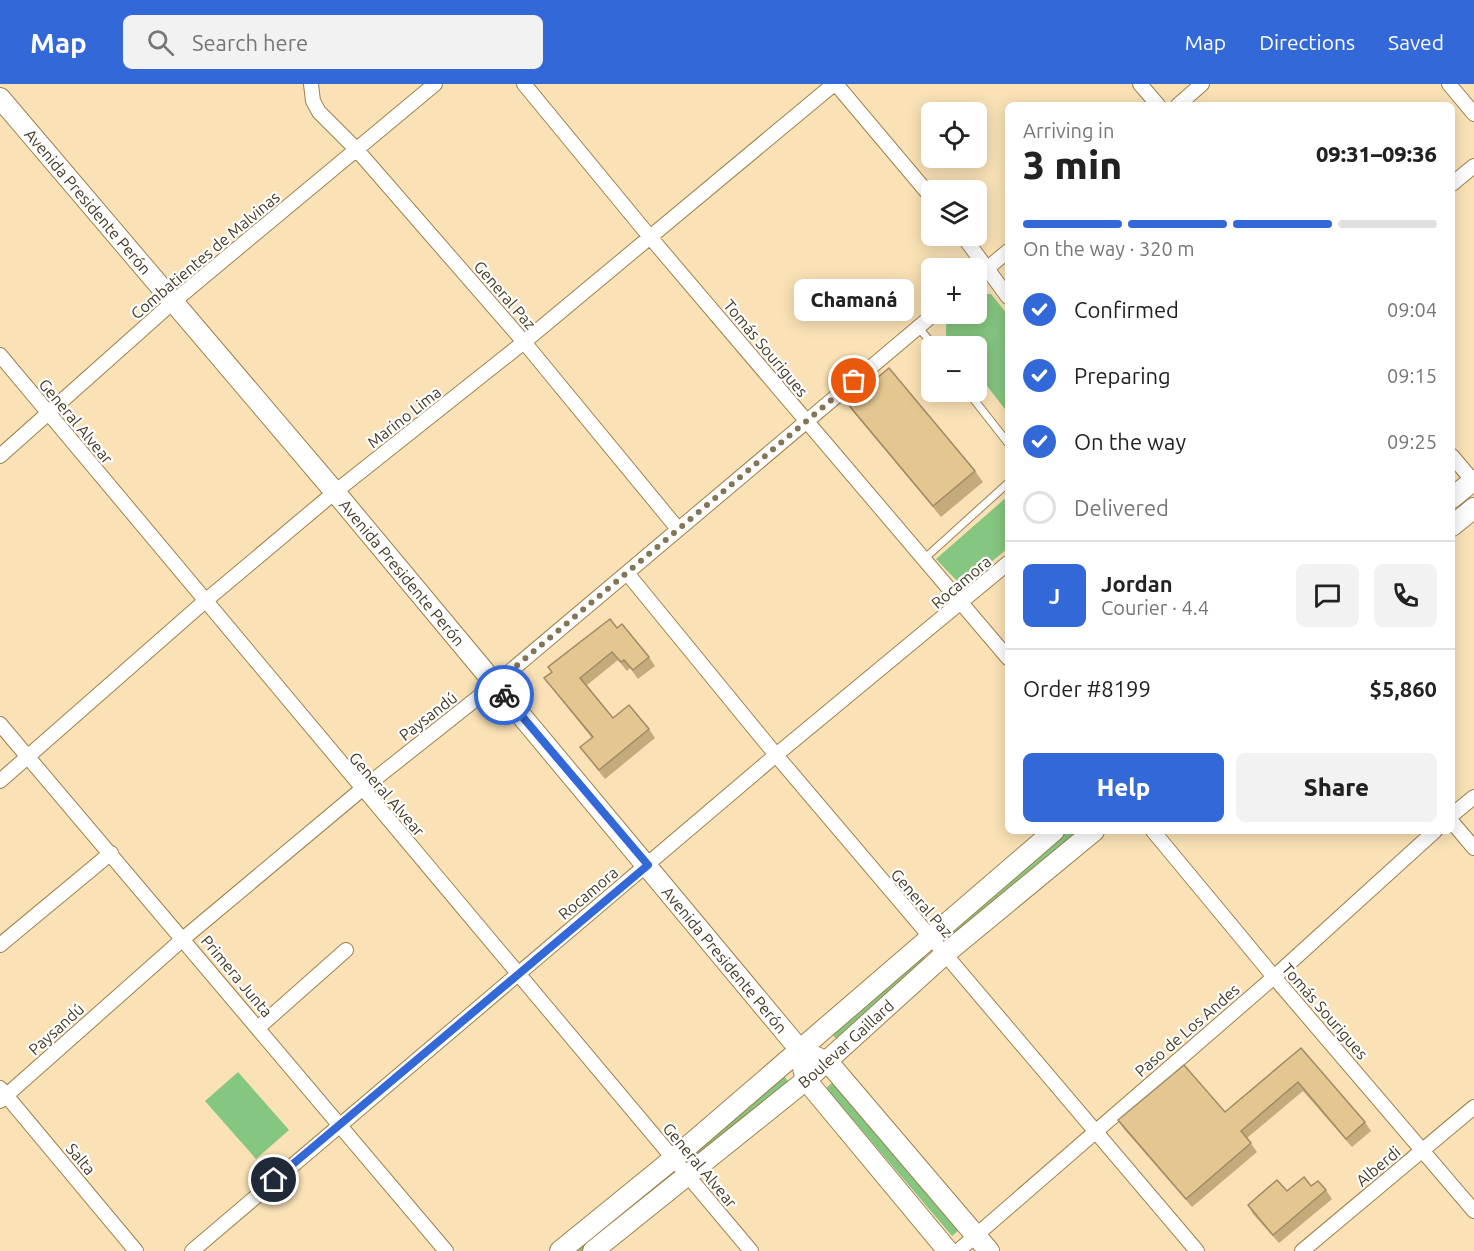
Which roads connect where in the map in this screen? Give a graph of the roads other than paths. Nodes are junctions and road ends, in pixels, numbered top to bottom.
1 (311, 84) edge
2 (435, 84) edge
3 (524, 84) edge
4 (835, 84) edge
5 (1140, 84) edge
6 (1202, 84) edge
7 (1449, 84) edge
8 (0, 98) edge
9 (1155, 102) edge
10 (1181, 102) edge
11 (1474, 114) edge
12 (357, 150) junction
13 (1474, 166) edge
14 (1455, 182) edge
15 (921, 185) edge
16 (650, 237) junction
17 (1005, 254) edge
18 (987, 269) edge
19 (987, 278) edge
20 (1005, 294) edge
21 (173, 302) junction
22 (922, 324) edge
23 (918, 327) junction
24 (926, 336) edge
25 (524, 342) junction
26 (0, 355) edge
27 (976, 402) edge
28 (47, 412) junction
29 (807, 421) junction
30 (1005, 439) edge
31 (0, 456) edge
32 (1455, 459) edge
33 (1474, 481) edge
34 (1005, 486) edge
35 (335, 492) junction
36 (1455, 496) edge
37 (1474, 508) edge
38 (1455, 524) edge
39 (678, 529) junction
40 (924, 559) junction
41 (1005, 566) edge
42 (627, 573) junction
43 (204, 602) junction
44 (962, 604) junction
45 (1005, 654) edge
46 (495, 684) junction
47 (0, 724) edge
48 (776, 755) junction
49 (27, 756) junction
50 (0, 781) edge
51 (361, 790) junction
52 (1474, 797) edge
53 (1455, 813) edge
54 (1455, 826) edge
55 (1050, 834) edge
56 (1090, 834) edge
57 (1156, 834) edge
58 (1432, 834) edge
59 (1474, 848) edge
60 (111, 853) junction
61 (648, 865) junction
62 (929, 936) junction
63 (184, 938) junction
64 (0, 945) edge
65 (346, 950) dead end
66 (945, 954) junction
67 (518, 972) junction
68 (1274, 977) junction
69 (259, 1026) junction
70 (800, 1050) junction
71 (828, 1062) junction
72 (806, 1080) junction
73 (2, 1094) edge
74 (1474, 1107) edge
75 (340, 1123) junction
76 (1095, 1131) junction
77 (1423, 1150) junction
78 (673, 1159) junction
79 (687, 1175) junction
80 (1474, 1210) edge
81 (983, 1244) edge
82 (136, 1251) edge
83 (192, 1251) edge
84 (446, 1251) edge
85 (560, 1251) edge
86 (594, 1251) edge
87 (751, 1251) edge
88 (948, 1251) edge
89 (958, 1251) edge
90 (1197, 1251) edge
91 (1302, 1251) edge

1 - 12 street, General Paz
2 - 12 street, Combatientes de Malvinas
3 - 16 street, Tomás Sourigues
4 - 15 street
4 - 16 street, Marino Lima
5 - 9 street
6 - 10 street
7 - 11 street
8 - 21 main road, Avenida Presidente Perón
12 - 21 street, Combatientes de Malvinas
12 - 25 street, General Paz
13 - 14 street
16 - 25 street, Marino Lima
16 - 29 street, Tomás Sourigues
17 - 18 street
19 - 20 street
21 - 28 street, Combatientes de Malvinas
21 - 35 main road, Avenida Presidente Perón
22 - 23 street, Paysandú
23 - 24 lane
23 - 29 street, Paysandú
25 - 35 street, Marino Lima
25 - 39 street, General Paz
26 - 28 street, General Alvear
27 - 30 lane
28 - 31 street, Combatientes de Malvinas
28 - 43 street, General Alvear
29 - 39 street, Paysandú
29 - 40 street, Tomás Sourigues
32 - 33 street
33 - 36 main road
34 - 40 lane
35 - 43 street, Marino Lima
35 - 46 main road, Avenida Presidente Perón
37 - 38 main road
39 - 42 street, Paysandú
40 - 44 street, Tomás Sourigues
41 - 44 street, Rocamora
42 - 46 street, Paysandú
42 - 48 street, General Paz
43 - 49 street, Marino Lima
43 - 51 street, General Alvear
44 - 45 street, Tomás Sourigues
44 - 48 street, Rocamora
46 - 51 street, Paysandú
46 - 61 main road, Avenida Presidente Perón
47 - 49 street, Primera Junta
48 - 61 street, Rocamora
48 - 62 street, General Paz
49 - 50 street, Marino Lima
49 - 60 street, Primera Junta
51 - 63 street, Paysandú
51 - 67 street, General Alvear
52 - 53 street
54 - 59 street
55 - 62 main road, Boulevar Gaillard
56 - 66 main road, Boulevar Gaillard
57 - 68 street, Tomás Sourigues
58 - 68 street, Paso de Los Andes
60 - 63 street, Primera Junta
60 - 64 street
61 - 67 street, Rocamora
61 - 70 main road, Avenida Presidente Perón
62 - 66 street, General Paz
62 - 70 main road, Boulevar Gaillard
63 - 69 street, Primera Junta
63 - 73 street, Paysandú
65 - 69 street
66 - 71 main road, Boulevar Gaillard
66 - 76 street, General Paz
67 - 75 street, Rocamora
67 - 78 street, General Alvear
68 - 76 street, Paso de Los Andes
68 - 77 street, Tomás Sourigues
69 - 75 street, Primera Junta
70 - 71 main road, Avenida Presidente Perón
70 - 72 main road, Avenida Presidente Perón
70 - 78 main road, Boulevar Gaillard
71 - 72 main road, Boulevar Gaillard
71 - 81 main road, Avenida Presidente Perón
72 - 79 main road, Boulevar Gaillard
72 - 88 main road, Avenida Presidente Perón
73 - 82 street, Salta
74 - 77 street, Alberdi
75 - 83 street, Rocamora
75 - 84 street, Primera Junta
76 - 81 street, Paso de Los Andes
76 - 90 street, General Paz
77 - 80 street, Tomás Sourigues
77 - 91 street, Alberdi
78 - 79 street, General Alvear
78 - 85 main road, Boulevar Gaillard
79 - 86 main road, Boulevar Gaillard
79 - 87 street, General Alvear
81 - 89 street, Paso de Los Andes

